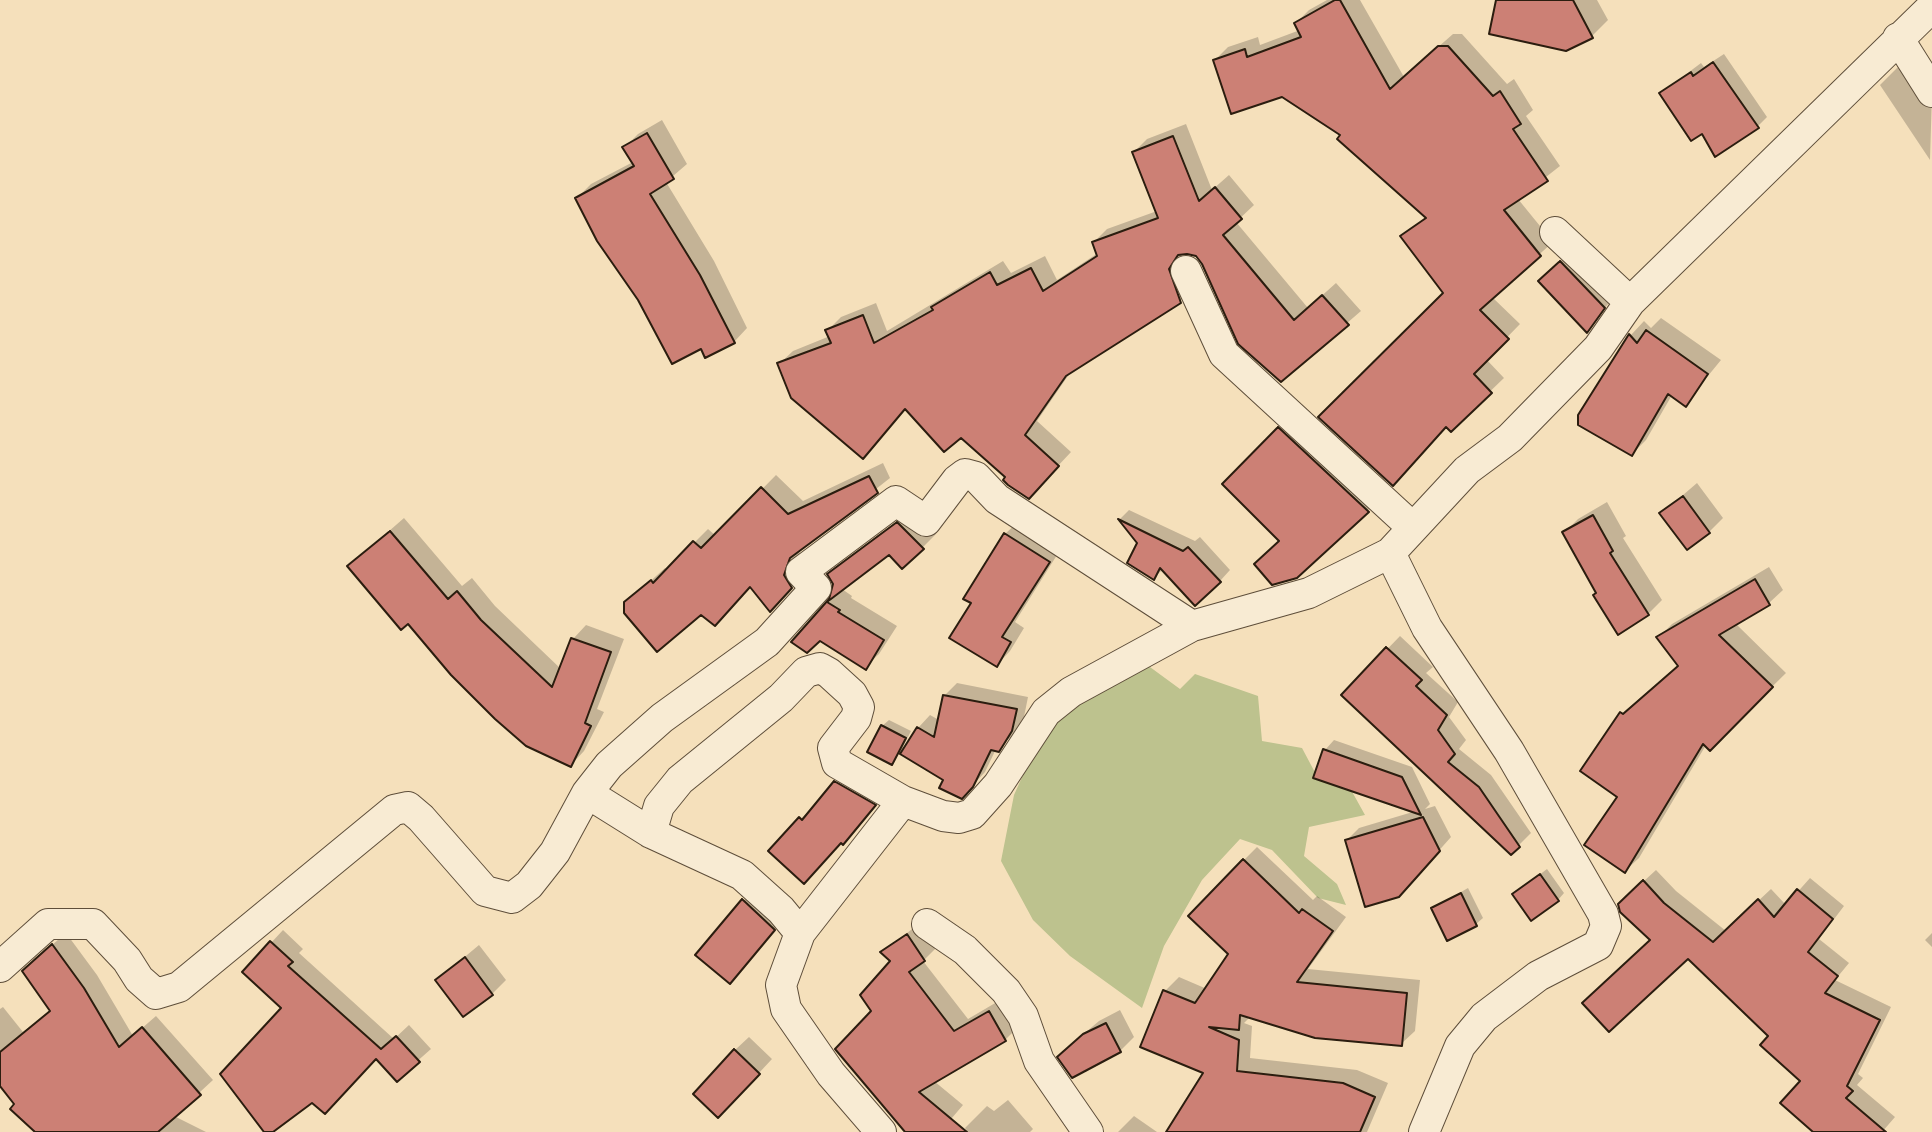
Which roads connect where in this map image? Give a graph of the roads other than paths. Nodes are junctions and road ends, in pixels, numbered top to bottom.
1 (1932, 7) edge
2 (1898, 38) junction
3 (1932, 92) edge
4 (1555, 232) dead end
5 (1186, 271) dead end
6 (1630, 302) junction
7 (1412, 527) junction
8 (1390, 553) junction
9 (1192, 626) junction
10 (587, 793) junction
11 (903, 801) junction
12 (650, 832) junction
13 (927, 924) dead end
14 (800, 933) junction
15 (0, 967) edge
16 (881, 1132) edge
17 (1088, 1132) edge
18 (1424, 1132) edge

1 - 2 street
2 - 3 street
2 - 6 street
4 - 6 street
5 - 7 street
6 - 7 street
7 - 8 street
8 - 9 street
8 - 18 street
9 - 10 street
9 - 11 street
10 - 12 street
10 - 15 street
11 - 12 street
11 - 14 street
12 - 14 street
13 - 17 street
14 - 16 street

